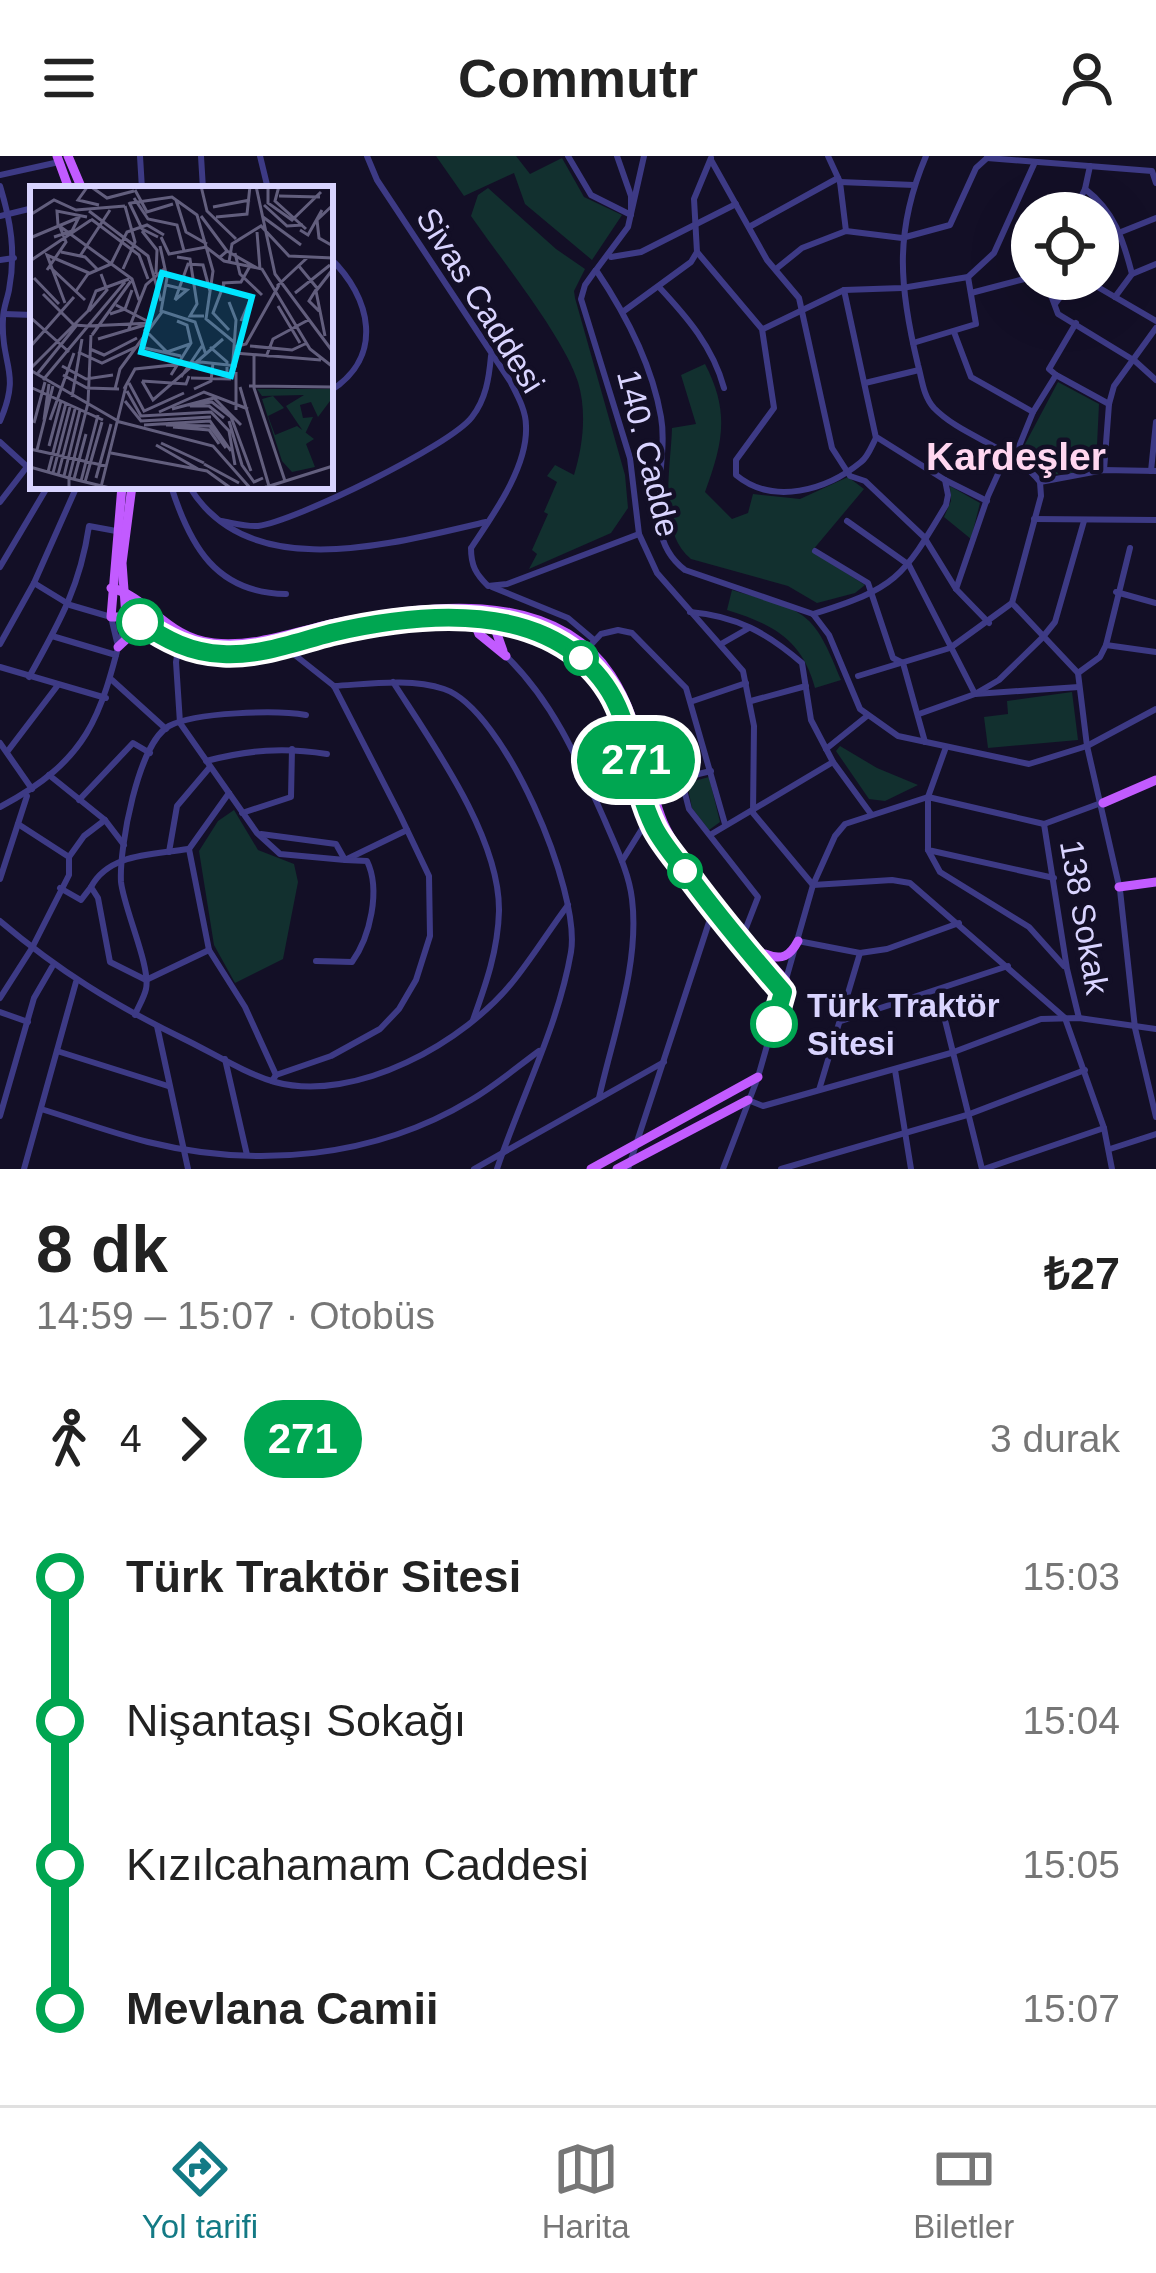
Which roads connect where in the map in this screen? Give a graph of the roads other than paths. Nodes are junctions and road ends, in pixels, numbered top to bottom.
1 (140, 156) edge
2 (201, 156) edge
3 (260, 156) edge
4 (367, 156) edge
5 (568, 156) edge
6 (617, 156) edge
7 (644, 156) edge
8 (828, 156) edge
9 (926, 156) edge
10 (987, 157) edge
11 (62, 158) edge
12 (711, 158) edge
13 (1058, 159) edge
14 (1035, 162) junction
15 (1090, 166) junction
16 (1154, 170) edge
17 (0, 175) edge
18 (839, 180) junction
19 (1156, 183) edge
20 (914, 184) junction
21 (0, 186) edge
22 (80, 186) edge
23 (142, 186) edge
24 (202, 186) edge
25 (267, 186) edge
26 (1085, 189) junction
27 (1084, 192) edge
28 (736, 204) junction
29 (4, 215) edge
30 (631, 215) junction
31 (1156, 218) edge
32 (693, 225) junction
33 (749, 227) junction
34 (846, 231) junction
35 (1121, 232) junction
36 (902, 238) junction
37 (697, 252) junction
38 (608, 257) junction
39 (14, 258) junction
40 (0, 260) edge
41 (333, 261) edge
42 (1156, 264) edge
43 (776, 269) junction
44 (596, 270) junction
45 (1132, 274) junction
46 (968, 277) junction
47 (1011, 283) edge
48 (659, 286) junction
49 (902, 288) junction
50 (844, 290) junction
51 (1119, 292) edge
52 (971, 293) junction
53 (1053, 300) edge
54 (1057, 300) edge
55 (1119, 300) edge
56 (1054, 304) junction
57 (799, 309) junction
58 (624, 311) junction
59 (1, 314) edge
60 (1076, 323) junction
61 (1156, 324) edge
62 (762, 329) junction
63 (954, 332) junction
64 (913, 343) junction
65 (492, 353) junction
66 (1135, 362) junction
67 (920, 370) junction
68 (1056, 375) junction
69 (1156, 380) edge
70 (866, 382) junction
71 (724, 388) dead end
72 (333, 389) edge
73 (1108, 404) junction
74 (1034, 412) junction
75 (0, 421) edge
76 (1156, 422) edge
77 (876, 438) junction
78 (0, 442) edge
79 (1014, 459) junction
80 (29, 470) edge
81 (846, 470) junction
82 (1104, 470) junction
83 (1154, 471) edge
84 (944, 481) junction
85 (1040, 482) junction
86 (46, 489) edge
87 (76, 489) edge
88 (122, 489) edge
89 (131, 489) edge
90 (172, 489) edge
91 (191, 489) edge
92 (987, 501) junction
93 (0, 502) edge
94 (1034, 519) junction
95 (1156, 520) edge
96 (221, 521) junction
97 (489, 521) junction
98 (848, 521) dead end
99 (1084, 521) junction
100 (116, 531) junction
101 (639, 534) junction
102 (924, 537) junction
103 (1130, 548) dead end
104 (815, 550) dead end
105 (908, 565) junction
106 (0, 567) edge
107 (34, 584) junction
108 (488, 586) junction
109 (111, 588) junction
110 (956, 589) junction
111 (125, 591) junction
112 (1116, 592) junction
113 (286, 594) dead end
114 (872, 594) junction
115 (1012, 603) junction
116 (1156, 603) edge
117 (70, 605) junction
118 (690, 611) junction
119 (472, 614) junction
120 (813, 614) junction
121 (492, 616) junction
122 (111, 617) junction
123 (125, 617) junction
124 (446, 619) junction
125 (989, 623) junction
126 (518, 626) junction
127 (752, 626) junction
128 (154, 633) junction
129 (479, 634) junction
130 (52, 636) junction
131 (1042, 638) junction
132 (290, 641) junction
133 (0, 644) edge
134 (498, 644) junction
135 (722, 644) junction
136 (178, 645) junction
137 (1106, 645) junction
138 (950, 648) junction
139 (587, 649) junction
140 (117, 651) junction
141 (1156, 652) edge
142 (506, 656) junction
143 (903, 663) junction
144 (1, 668) edge
145 (1078, 674) junction
146 (29, 676) junction
147 (858, 676) dead end
148 (0, 678) edge
149 (112, 680) junction
150 (394, 682) junction
151 (746, 682) junction
152 (58, 685) junction
153 (334, 686) junction
154 (806, 686) junction
155 (1079, 686) junction
156 (975, 694) junction
157 (106, 698) junction
158 (693, 701) junction
159 (752, 701) junction
160 (1156, 709) edge
161 (920, 714) junction
162 (306, 716) dead end
163 (867, 716) junction
164 (181, 723) junction
165 (166, 729) junction
166 (925, 742) junction
167 (0, 743) edge
168 (1087, 746) junction
169 (946, 747) junction
170 (292, 748) junction
171 (826, 749) junction
172 (7, 752) junction
173 (150, 753) junction
174 (327, 754) dead end
175 (833, 762) junction
176 (208, 764) junction
177 (711, 772) junction
178 (49, 775) junction
179 (681, 778) junction
180 (1156, 779) edge
181 (652, 785) junction
182 (30, 790) junction
183 (229, 793) junction
184 (928, 797) junction
185 (79, 800) junction
186 (1102, 803) junction
187 (657, 805) junction
188 (0, 808) edge
189 (752, 808) junction
190 (242, 813) junction
191 (872, 814) junction
192 (650, 816) junction
193 (105, 820) junction
194 (18, 824) junction
195 (725, 824) junction
196 (1044, 824) junction
197 (407, 830) junction
198 (257, 833) junction
199 (710, 835) junction
200 (124, 845) junction
201 (189, 849) junction
202 (928, 850) junction
203 (169, 852) junction
204 (69, 857) junction
205 (122, 860) junction
206 (345, 860) junction
207 (622, 861) junction
208 (1054, 878) junction
209 (0, 879) edge
210 (1156, 882) edge
211 (813, 885) junction
212 (91, 887) junction
213 (1120, 887) junction
214 (60, 889) junction
215 (715, 903) junction
216 (568, 905) junction
217 (0, 921) edge
218 (959, 923) junction
219 (742, 936) junction
220 (798, 941) junction
221 (32, 948) junction
222 (209, 950) junction
223 (760, 952) junction
224 (860, 953) junction
225 (316, 961) dead end
226 (52, 966) junction
227 (1008, 966) junction
228 (1067, 969) junction
229 (146, 980) junction
230 (76, 982) junction
231 (785, 987) junction
232 (938, 992) junction
233 (0, 998) edge
234 (0, 1012) edge
235 (135, 1015) junction
236 (1065, 1018) junction
237 (1079, 1018) junction
238 (841, 1021) junction
239 (28, 1022) junction
240 (472, 1023) junction
241 (157, 1026) junction
242 (1135, 1028) junction
243 (1156, 1029) edge
244 (541, 1050) junction
245 (57, 1051) junction
246 (951, 1053) junction
247 (225, 1059) junction
248 (664, 1062) junction
249 (896, 1070) junction
250 (1085, 1070) junction
251 (758, 1077) junction
252 (274, 1078) junction
253 (169, 1086) junction
254 (819, 1090) junction
255 (598, 1098) junction
256 (748, 1100) junction
257 (41, 1109) junction
258 (967, 1114) junction
259 (0, 1116) edge
260 (1156, 1117) edge
261 (1104, 1128) junction
262 (906, 1132) junction
263 (1156, 1134) edge
264 (636, 1143) junction
265 (181, 1147) junction
266 (1110, 1149) junction
267 (502, 1154) junction
268 (247, 1156) junction
269 (629, 1166) edge
270 (797, 1167) edge
271 (25, 1168) edge
272 (37, 1169) edge
273 (188, 1169) edge
274 (473, 1169) edge
275 (497, 1169) edge
276 (591, 1169) edge
277 (616, 1169) edge
278 (723, 1169) edge
279 (781, 1169) edge
280 (911, 1169) edge
281 (983, 1169) edge
282 (1112, 1169) edge

1 - 23 street
2 - 24 street
3 - 25 street
4 - 65 street, Sivas Caddesi
5 - 30 street
6 - 30 street
7 - 30 street
8 - 18 street
9 - 20 street
10 - 14 street
10 - 36 street
11 - 17 street
11 - 22 main road
12 - 28 street
12 - 32 street
13 - 14 street
13 - 15 street
14 - 46 street
15 - 16 street
15 - 26 street
16 - 19 street
18 - 20 street
18 - 33 street
18 - 34 street
20 - 36 street
21 - 29 street
26 - 27 street
26 - 35 street
28 - 32 street
28 - 33 street
29 - 39 street
30 - 38 street
31 - 35 street
32 - 37 street
32 - 38 street
33 - 43 street
34 - 36 street
34 - 43 street
35 - 45 street
36 - 49 street
37 - 48 street
37 - 62 street
38 - 44 street
39 - 40 street
39 - 59 street
41 - 72 street
42 - 45 street
43 - 57 street
44 - 58 street
44 - 101 street, 140. Cadde
45 - 51 street
46 - 49 street
46 - 52 street
47 - 52 street
48 - 58 street
48 - 71 street
49 - 50 street
49 - 64 street
50 - 57 street
50 - 70 street
52 - 63 street
53 - 56 street
54 - 56 street
55 - 61 street
56 - 60 street
57 - 62 street
57 - 81 street
58 - 120 street
59 - 75 street
60 - 66 street
60 - 68 street
61 - 66 street
62 - 81 street
63 - 64 street
63 - 74 street
64 - 67 street
65 - 96 street
65 - 97 street, Sivas Caddesi
66 - 69 street
66 - 73 street
67 - 70 street
67 - 79 street
68 - 73 street
68 - 74 street
70 - 77 street
73 - 82 street
74 - 79 street
76 - 83 street
77 - 81 street
77 - 84 street
78 - 80 street
79 - 85 street
79 - 92 street
80 - 93 street
81 - 102 street
82 - 83 street
82 - 85 street
84 - 92 street
84 - 102 street
85 - 94 street
86 - 106 street
87 - 107 street
88 - 100 main road
89 - 111 main road
90 - 113 street
91 - 96 street
92 - 110 street
94 - 99 street
94 - 115 street
95 - 99 street
96 - 97 street
97 - 108 street, Sivas Caddesi
98 - 105 street
99 - 131 street
100 - 109 main road
100 - 117 street
101 - 108 street
101 - 118 street, 140. Cadde
102 - 105 street
102 - 110 street
103 - 112 street
104 - 114 street
105 - 114 street
105 - 138 street
107 - 117 street
107 - 133 street
108 - 139 street
109 - 111 main road
109 - 122 main road
110 - 125 street
111 - 123 main road
111 - 132 main road
112 - 116 street
112 - 137 street
114 - 120 street
114 - 143 street
115 - 125 street
115 - 131 street
117 - 122 street
117 - 130 street
118 - 127 street
118 - 135 street, 140. Cadde
119 - 121 main road
119 - 124 main road
119 - 129 main road
119 - 132 main road
120 - 163 street
121 - 126 main road
121 - 134 main road
121 - 139 main road
122 - 123 main road
122 - 140 street
123 - 128 main road
123 - 140 street
124 - 129 main road
124 - 132 main road
125 - 138 street
126 - 134 main road
126 - 139 main road
127 - 135 street
127 - 154 street
128 - 136 main road
128 - 140 main road
129 - 142 main road
130 - 140 street
130 - 146 street
131 - 145 street
131 - 156 street
132 - 136 main road
132 - 153 street
134 - 142 main road
135 - 151 street, 140. Cadde
136 - 164 street
137 - 141 street
137 - 145 street
138 - 143 street
138 - 156 street
139 - 158 street
139 - 181 main road
139 - 192 main road
140 - 149 street
142 - 207 street
143 - 147 street
143 - 161 street
144 - 146 street
144 - 148 street
145 - 155 street
146 - 152 street
149 - 157 street
149 - 165 street
150 - 153 street
150 - 216 street
150 - 240 street
151 - 158 street
151 - 159 street, 140. Cadde
152 - 157 street
152 - 172 street
153 - 197 street
154 - 159 street
154 - 171 street
155 - 156 street
155 - 168 street
156 - 161 street
157 - 178 street
158 - 177 street
159 - 189 street, 140. Cadde
160 - 168 street
161 - 166 street
162 - 164 street
163 - 166 street
163 - 171 street
164 - 165 street
164 - 176 street
165 - 173 street
166 - 169 street
167 - 172 street
168 - 169 street
168 - 186 street
169 - 184 street
170 - 174 street
170 - 176 street
170 - 190 street
171 - 175 street
172 - 182 street
173 - 185 street
173 - 200 street
175 - 189 street
175 - 191 street
176 - 183 street
176 - 203 street
177 - 179 street
177 - 195 street
178 - 182 street
178 - 185 street
179 - 181 street
179 - 199 street
180 - 186 main road
181 - 187 main road
182 - 188 street
182 - 194 street
183 - 190 street
183 - 201 street
184 - 191 street
184 - 196 street
184 - 202 street
185 - 193 street
186 - 196 street
186 - 213 street
187 - 192 main road
187 - 215 main road
189 - 195 street
189 - 211 street
190 - 198 street
191 - 211 street
192 - 207 street
192 - 215 main road
193 - 200 street
193 - 204 street
194 - 204 street
194 - 209 street
195 - 199 street
196 - 208 street, 138 Sokak
197 - 206 street
197 - 252 street
198 - 206 street
198 - 206 street
199 - 219 street
200 - 205 street
201 - 203 street
201 - 222 street
202 - 208 street
202 - 228 street
203 - 205 street
204 - 214 street
205 - 212 street
205 - 229 street
206 - 225 street
207 - 255 street
208 - 228 street, 138 Sokak
210 - 213 main road
211 - 218 street
211 - 220 street
212 - 214 street
212 - 229 street
213 - 242 street
214 - 221 street
215 - 219 main road
215 - 248 street
216 - 240 street
216 - 244 street
217 - 221 street
218 - 224 street
218 - 227 street
219 - 223 main road
219 - 231 main road
220 - 223 main road
220 - 224 street
220 - 231 street
221 - 226 street
221 - 233 street
222 - 229 street
222 - 252 street
223 - 231 main road
224 - 238 street
226 - 230 street
226 - 239 street
227 - 232 street
227 - 236 street
228 - 237 street, 138 Sokak
229 - 235 street
230 - 235 street
230 - 245 street
231 - 251 street
232 - 238 street
232 - 246 street
234 - 239 street
235 - 241 street
236 - 237 street
236 - 246 street
236 - 250 street
237 - 242 street
238 - 254 street
239 - 259 street
240 - 252 street
241 - 247 street
241 - 253 street
242 - 243 street
242 - 260 street
244 - 267 street
244 - 268 street
245 - 253 street
245 - 257 street
246 - 249 street
246 - 258 street
247 - 252 street
247 - 268 street
248 - 255 street
248 - 264 street
249 - 254 street
249 - 262 street
250 - 258 street
250 - 261 street
251 - 256 street
251 - 264 main road
253 - 265 street
254 - 256 street
255 - 267 street
256 - 269 main road
256 - 278 street
257 - 265 street
257 - 271 street
258 - 262 street
258 - 281 street
261 - 266 street
261 - 281 street
262 - 270 street
262 - 280 street
263 - 266 street
264 - 269 street
264 - 276 main road
265 - 268 street
265 - 273 street
266 - 282 street
267 - 274 street
267 - 275 street
269 - 277 main road
270 - 279 street
271 - 272 street

